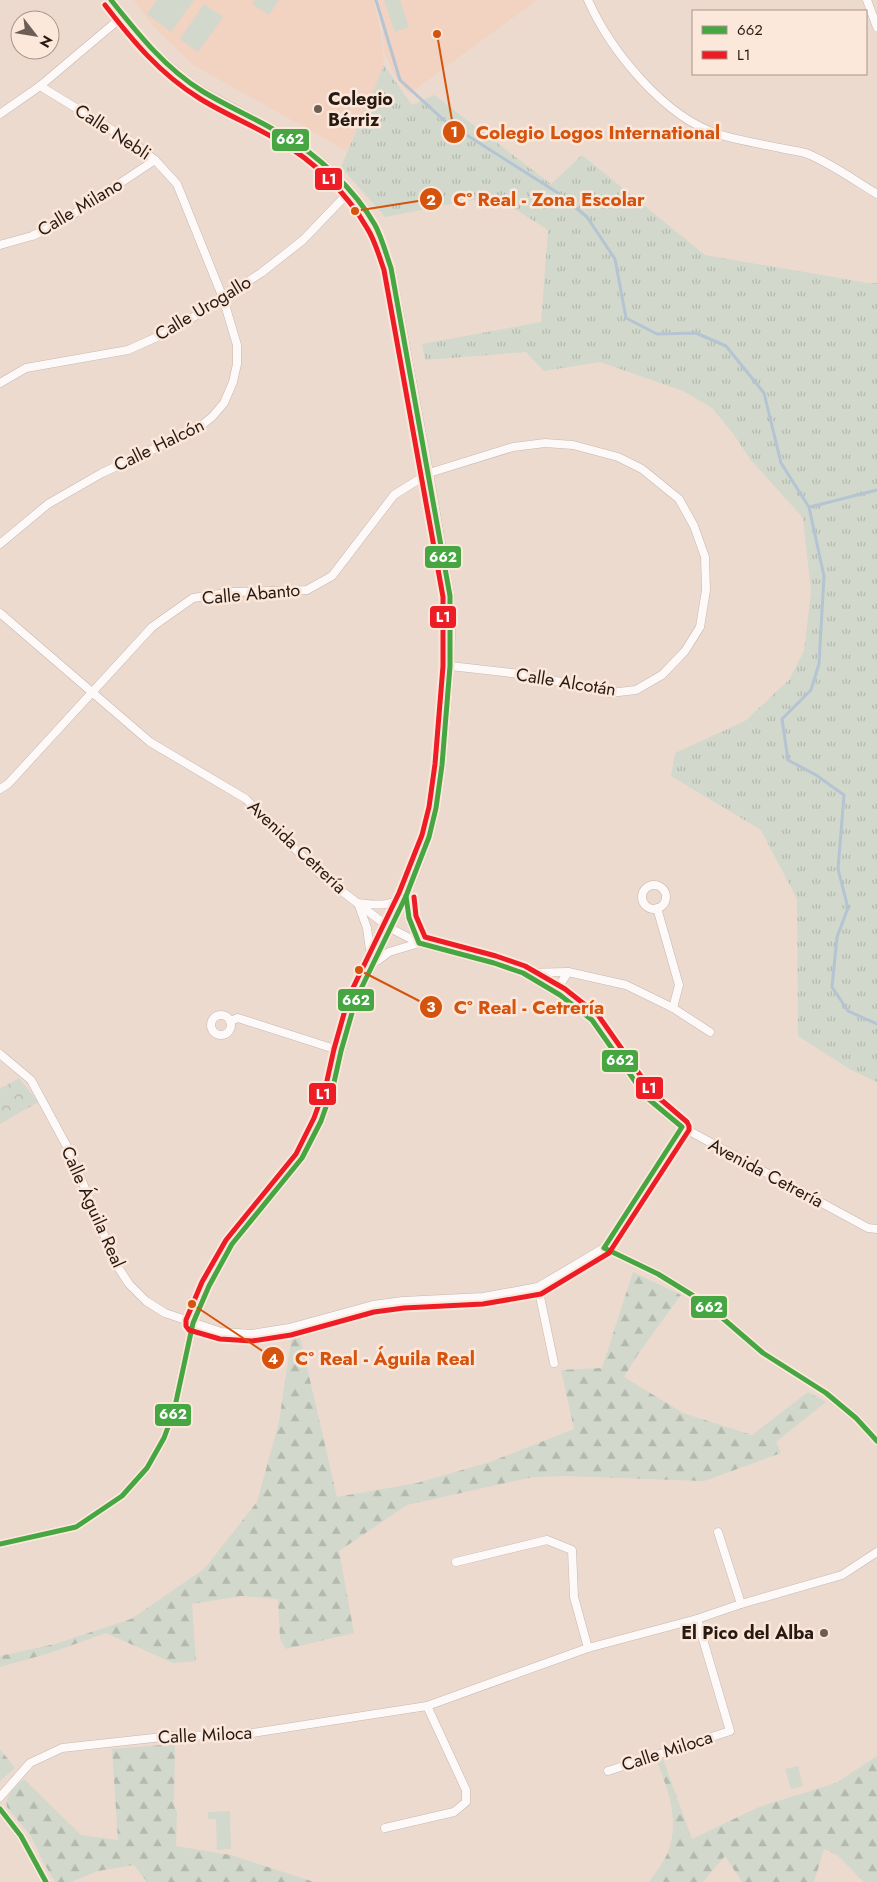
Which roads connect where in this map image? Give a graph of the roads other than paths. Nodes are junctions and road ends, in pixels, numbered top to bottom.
1 (111, 0) edge
2 (588, 0) edge
3 (867, 0) edge
4 (123, 16) junction
5 (877, 27) edge
6 (40, 86) junction
7 (0, 114) edge
8 (155, 160) junction
9 (350, 191) junction
10 (877, 194) edge
11 (0, 245) edge
12 (223, 298) junction
13 (0, 383) edge
14 (429, 473) junction
15 (0, 544) edge
16 (0, 613) edge
17 (450, 666) junction
18 (91, 693) junction
19 (0, 788) edge
20 (406, 896) junction
21 (358, 903) junction
22 (657, 908) dead end
23 (390, 928) junction
24 (419, 943) junction
25 (372, 965) junction
26 (568, 972) junction
27 (523, 973) junction
28 (560, 995) junction
29 (673, 1008) junction
30 (230, 1021) dead end
31 (710, 1032) dead end
32 (341, 1051) junction
33 (0, 1054) edge
34 (682, 1127) junction
35 (877, 1229) edge
36 (604, 1248) junction
37 (538, 1287) junction
38 (193, 1324) junction
39 (554, 1363) dead end
40 (877, 1442) edge
41 (718, 1532) dead end
42 (0, 1544) edge
43 (877, 1552) edge
44 (456, 1562) dead end
45 (741, 1604) junction
46 (698, 1619) junction
47 (588, 1648) junction
48 (427, 1706) junction
49 (608, 1771) dead end
50 (0, 1797) edge
51 (0, 1809) edge
52 (385, 1828) dead end
53 (46, 1882) edge

1 - 4 street
2 - 10 street
3 - 5 street
4 - 6 street
4 - 9 street
6 - 7 street
6 - 8 street, Calle Nebli
8 - 11 street, Calle Milano
8 - 12 street, Calle Nebli
9 - 12 street, Calle Urogallo
9 - 14 street
12 - 13 street, Calle Urogallo
12 - 15 street, Calle Halcón
14 - 17 street
14 - 17 street, Calle Alcotán
14 - 18 street, Calle Abanto
16 - 18 street, Avenida Cetrería
17 - 20 street
18 - 19 street, Calle Abanto
18 - 21 street, Avenida Cetrería
20 - 21 street
20 - 23 street
20 - 24 street
21 - 23 street, Avenida Cetrería
21 - 25 street
22 - 29 street
23 - 24 street, Avenida Cetrería
23 - 25 street
24 - 25 street
24 - 27 street, Avenida Cetrería
25 - 32 street
26 - 27 street
26 - 28 street
26 - 29 street
27 - 28 street, Avenida Cetrería
28 - 34 street, Avenida Cetrería
29 - 31 street
30 - 32 street
32 - 38 street
33 - 38 street, Calle Águila Real
34 - 35 street, Avenida Cetrería
34 - 36 street, Calle Águila Real
36 - 37 street, Calle Águila Real
36 - 40 street
37 - 38 street, Calle Águila Real
37 - 39 street
38 - 42 street
41 - 45 street
43 - 45 street, Calle Miloca
44 - 47 street
45 - 46 street, Calle Miloca
46 - 47 street, Calle Miloca
46 - 49 street, Calle Miloca
47 - 48 street, Calle Miloca
48 - 50 street, Calle Miloca
48 - 52 street
51 - 53 street

